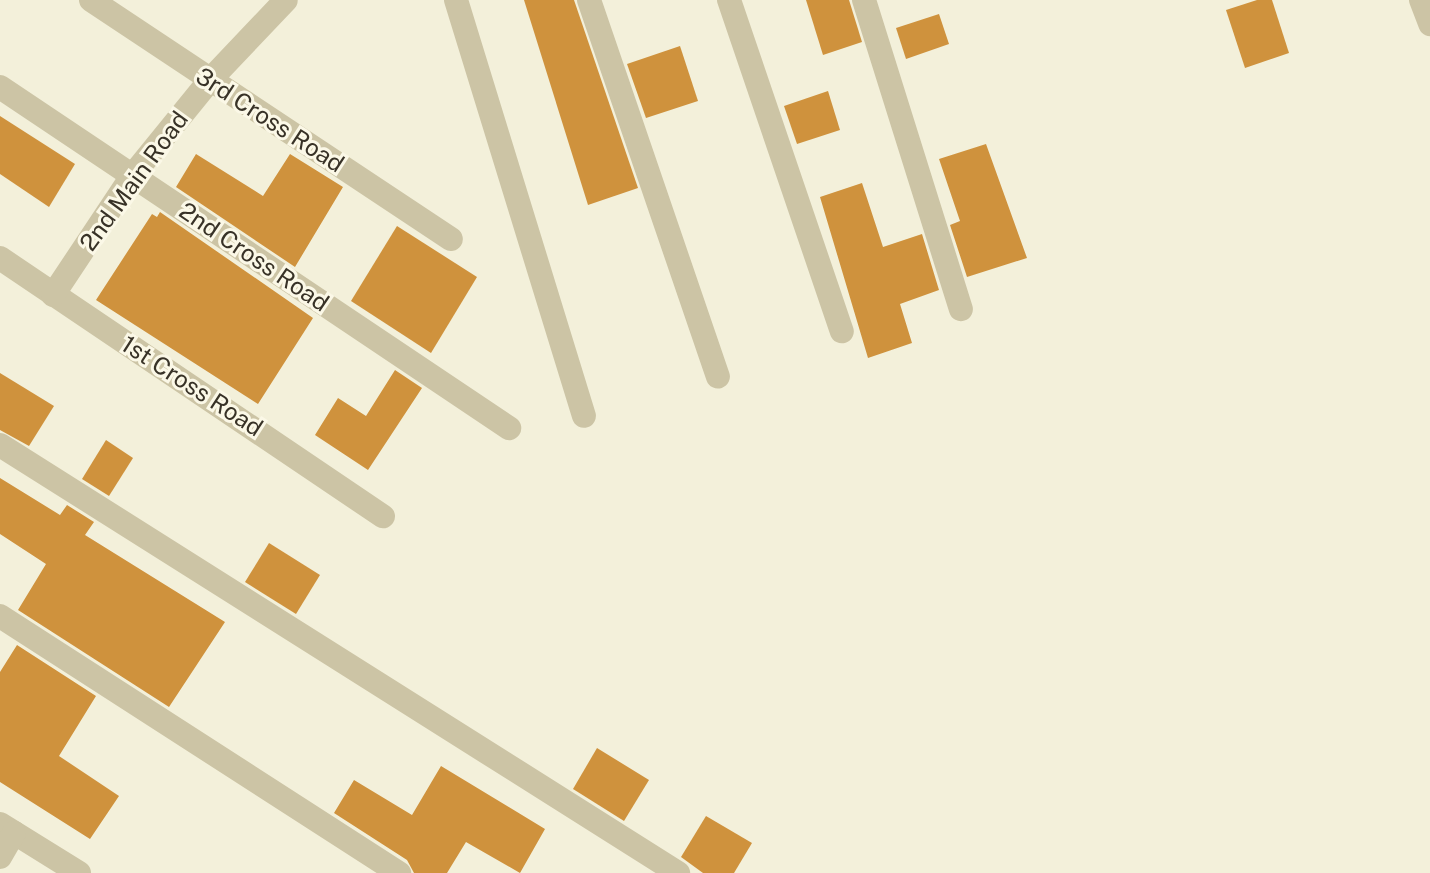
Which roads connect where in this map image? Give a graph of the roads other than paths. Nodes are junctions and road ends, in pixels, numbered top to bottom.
1 (91, 0) edge
2 (286, 0) edge
3 (456, 0) edge
4 (589, 0) edge
5 (729, 0) edge
6 (864, 0) edge
7 (1421, 0) edge
8 (1430, 24) edge
9 (210, 80) junction
10 (0, 87) edge
11 (132, 176) junction
12 (451, 239) dead end
13 (0, 258) edge
14 (53, 295) junction
15 (961, 309) dead end
16 (842, 331) dead end
17 (718, 376) dead end
18 (584, 416) dead end
19 (509, 428) dead end
20 (0, 445) edge
21 (383, 516) dead end
22 (0, 616) edge
23 (7, 829) edge
24 (0, 857) edge
25 (79, 873) edge
26 (399, 873) edge
27 (678, 873) edge

1 - 9 street, 3rd Cross Road
2 - 9 street, 2nd Main Road
3 - 18 street
4 - 17 street
5 - 16 street
6 - 15 street
7 - 8 street
9 - 11 street, 2nd Main Road
9 - 12 street, 3rd Cross Road
10 - 11 street, 2nd Cross Road
11 - 14 street, 2nd Main Road
11 - 19 street, 2nd Cross Road
13 - 14 street, 1st Cross Road
14 - 21 street, 1st Cross Road
20 - 27 street
22 - 26 street
23 - 24 street
23 - 25 street

